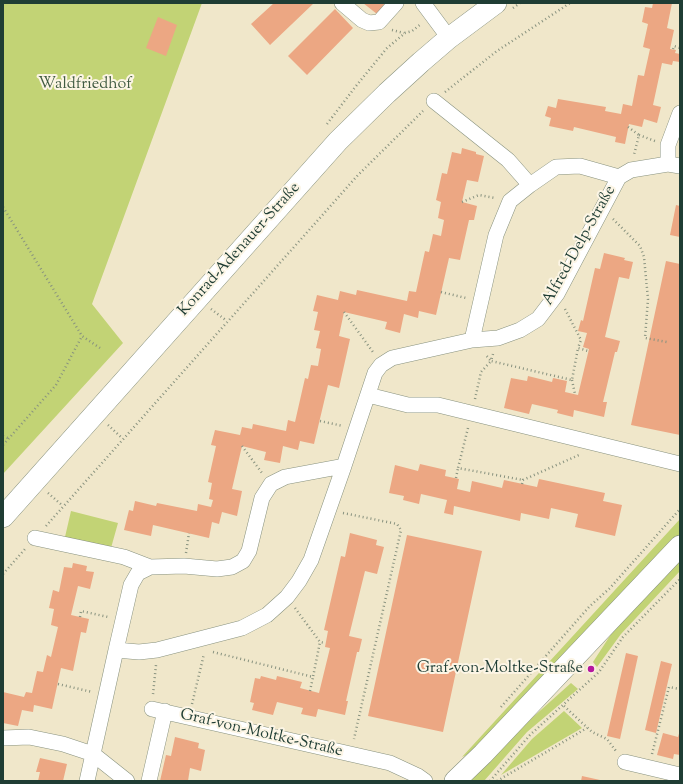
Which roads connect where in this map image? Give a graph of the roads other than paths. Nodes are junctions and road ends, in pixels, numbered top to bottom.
1 (342, 3) edge
2 (396, 3) edge
3 (423, 3) edge
4 (496, 3) edge
5 (449, 38) junction
6 (434, 101) road end
7 (680, 113) edge
8 (674, 165) edge
9 (625, 173) junction
10 (530, 185) junction
11 (472, 340) junction
12 (368, 395) junction
13 (680, 464) edge
14 (344, 466) junction
15 (3, 517) edge
16 (35, 538) road end
17 (680, 546) edge
18 (150, 567) junction
19 (116, 650) junction
20 (3, 738) edge
21 (93, 754) junction
22 (625, 762) road end
23 (680, 775) edge
24 (87, 781) edge
25 (127, 781) edge
26 (149, 781) edge
27 (425, 781) edge
28 (455, 781) edge

1 - 2 street
3 - 5 street
4 - 5 main road, Konrad-Adenauer-Straße
5 - 15 main road, Konrad-Adenauer-Straße
6 - 10 street
7 - 8 street
8 - 9 street
9 - 10 street, Alfred-Delp-Straße
9 - 11 street, Alfred-Delp-Straße
10 - 11 street, Alfred-Delp-Straße
11 - 12 street, Alfred-Delp-Straße
12 - 13 street
12 - 14 street
14 - 18 street
14 - 19 street
16 - 18 street
17 - 28 main road
18 - 19 street
19 - 21 street
20 - 21 street
21 - 24 street
21 - 25 street
22 - 23 street
26 - 27 street, Graf-von-Moltke-Straße

